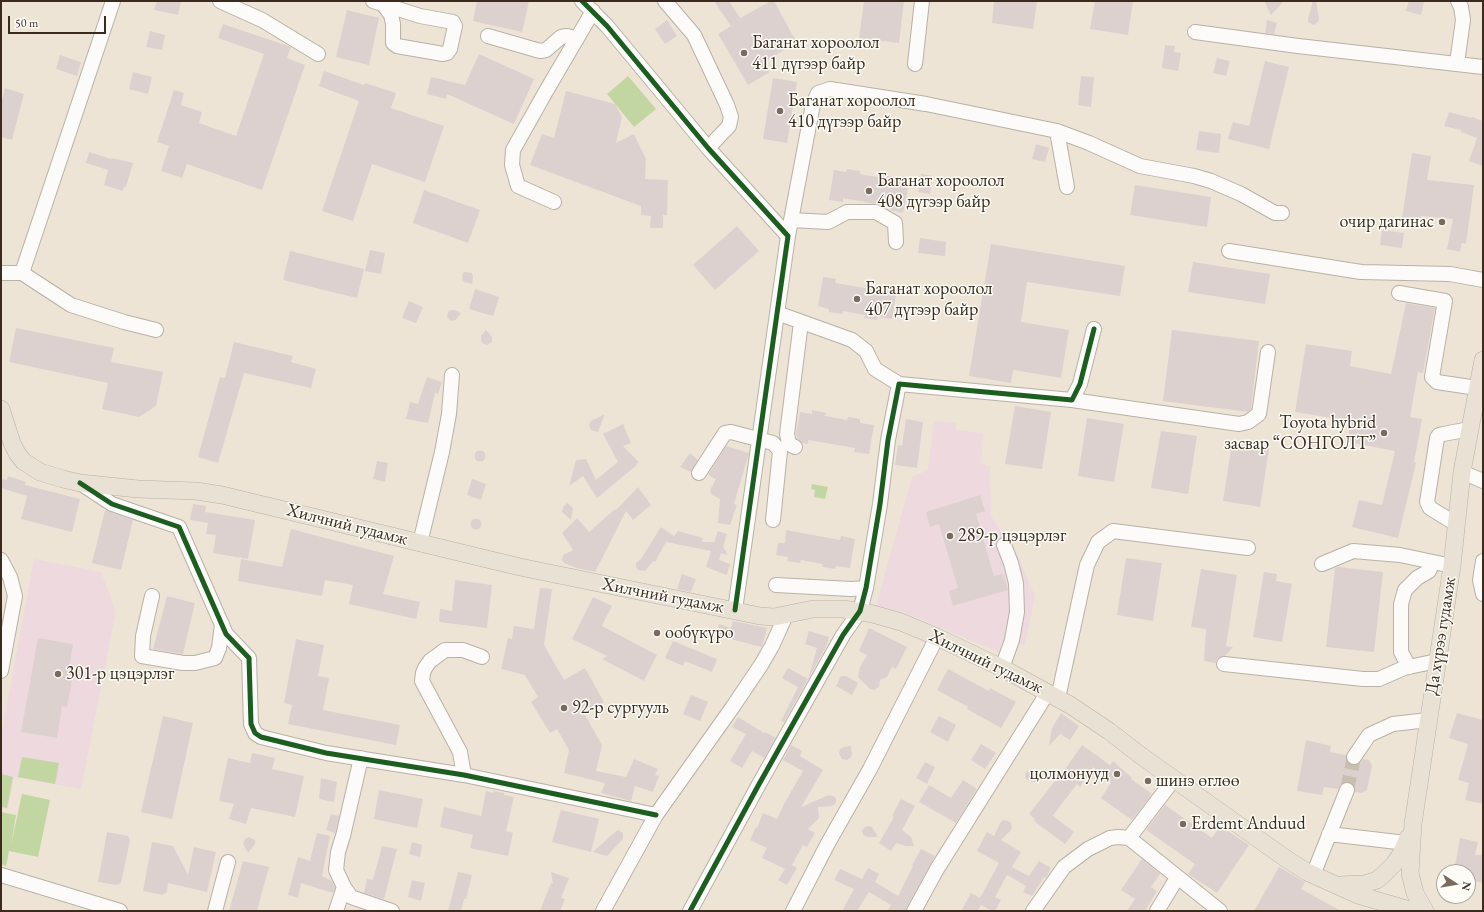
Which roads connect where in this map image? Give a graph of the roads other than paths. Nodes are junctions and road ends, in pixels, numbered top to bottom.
1 (113, 1) edge
2 (220, 1) edge
3 (582, 1) edge
4 (664, 1) edge
5 (922, 1) edge
6 (1458, 1) edge
7 (378, 3) edge
8 (593, 11) junction
9 (1195, 32) dead end
10 (488, 36) dead end
11 (576, 39) junction
12 (318, 54) dead end
13 (1457, 63) junction
14 (915, 64) dead end
15 (1483, 67) edge
16 (1057, 131) junction
17 (708, 148) junction
18 (1067, 186) dead end
19 (554, 202) dead end
20 (1282, 212) dead end
21 (791, 220) junction
22 (788, 236) junction
23 (896, 242) dead end
24 (1229, 251) dead end
25 (1, 273) edge
26 (22, 273) junction
27 (1483, 280) edge
28 (1399, 293) dead end
29 (777, 313) junction
30 (801, 322) junction
31 (1094, 329) dead end
32 (156, 330) dead end
33 (1268, 352) dead end
34 (1483, 360) edge
35 (452, 375) dead end
36 (899, 384) junction
37 (1477, 388) junction
38 (1072, 400) junction
39 (1, 409) edge
40 (1470, 429) junction
41 (759, 440) junction
42 (795, 447) dead end
43 (1462, 472) junction
44 (699, 473) dead end
45 (1483, 480) edge
46 (80, 483) junction
47 (773, 520) dead end
48 (1456, 524) junction
49 (420, 543) junction
50 (1004, 545) dead end
51 (1248, 548) dead end
52 (1, 560) edge
53 (1483, 561) edge
54 (1433, 562) junction
55 (1322, 564) dead end
56 (1452, 566) junction
57 (776, 584) dead end
58 (866, 588) junction
59 (1483, 594) edge
60 (152, 596) dead end
61 (735, 610) junction
62 (860, 611) junction
63 (786, 614) junction
64 (222, 624) junction
65 (937, 637) junction
66 (482, 658) dead end
67 (1437, 661) junction
68 (1224, 664) dead end
69 (1409, 667) junction
70 (1002, 668) junction
71 (1, 671) edge
72 (1053, 695) junction
73 (1428, 720) junction
74 (1354, 757) tunnel mouth
75 (360, 758) junction
76 (464, 775) junction
77 (1174, 779) junction
78 (1347, 790) tunnel mouth
79 (656, 815) junction
80 (1413, 824) junction
81 (1329, 834) junction
82 (1129, 838) junction
83 (1406, 843) junction
84 (228, 862) dead end
85 (1389, 871) junction
86 (1, 875) edge
87 (1313, 875) junction
88 (1177, 878) junction
89 (1330, 883) junction
90 (1412, 883) junction
91 (344, 886) junction
92 (1376, 906) edge
93 (120, 911) edge
94 (215, 911) edge
95 (336, 911) edge
96 (392, 911) edge
97 (603, 911) edge
98 (690, 911) edge
99 (793, 911) edge
100 (914, 911) edge
101 (1032, 911) edge
102 (1157, 911) edge
103 (1220, 911) edge
104 (1413, 911) edge
105 (1425, 911) edge

1 - 26 street
2 - 12 street
3 - 8 street
4 - 17 street
5 - 14 street
6 - 13 street
7 - 7 street
8 - 11 street
8 - 17 street
9 - 13 street
10 - 11 street
11 - 19 street
13 - 15 street
16 - 18 street
16 - 20 street
16 - 21 street
17 - 22 street
21 - 22 street
21 - 23 street
22 - 29 street
24 - 27 street
25 - 26 street
26 - 32 street
28 - 37 street
29 - 30 street
29 - 41 street
30 - 36 street
30 - 42 street
31 - 38 street
33 - 38 street
34 - 37 main road, Да хүрээ гудамж
35 - 49 street
36 - 38 street
36 - 58 street
37 - 40 main road, Да хүрээ гудамж
39 - 46 main road, Хилчний гудамж
40 - 43 main road, Да хүрээ гудамж
40 - 48 street
41 - 44 street
41 - 47 street
41 - 61 street
43 - 45 street
43 - 48 main road, Да хүрээ гудамж
46 - 49 main road, Хилчний гудамж
46 - 64 street
48 - 56 main road, Да хүрээ гудамж
49 - 61 main road, Хилчний гудамж
50 - 70 street
51 - 72 street
52 - 71 street
53 - 59 street
54 - 55 street
54 - 56 street
54 - 69 street
56 - 67 main road, Да хүрээ гудамж
57 - 58 street
58 - 62 street
60 - 64 street
61 - 63 main road, Хилчний гудамж
62 - 63 main road, Хилчний гудамж
62 - 65 main road, Хилчний гудамж
62 - 98 street
63 - 79 street
64 - 75 street
65 - 70 main road, Хилчний гудамж
65 - 99 street
66 - 76 street
67 - 69 street
67 - 73 main road, Да хүрээ гудамж
68 - 69 street
70 - 72 main road, Хилчний гудамж
72 - 77 main road, Хилчний гудамж
72 - 100 street
73 - 74 street
73 - 80 main road, Да хүрээ гудамж
75 - 76 street
75 - 91 street
76 - 79 street
77 - 82 street
77 - 87 main road, Хилчний гудамж
78 - 81 street
79 - 97 street
80 - 83 main road
80 - 90 main road, Да хүрээ гудамж
81 - 83 street
81 - 87 street
82 - 88 street
82 - 101 street
83 - 85 main road
84 - 94 street
85 - 89 main road
85 - 90 main road
86 - 93 street
87 - 89 main road, Хилчний гудамж
88 - 102 street
88 - 103 street
89 - 92 main road, Хилчний гудамж
90 - 105 main road, Да хүрээ гудамж
91 - 95 street
91 - 96 street
92 - 104 main road, Хилчний гудамж

